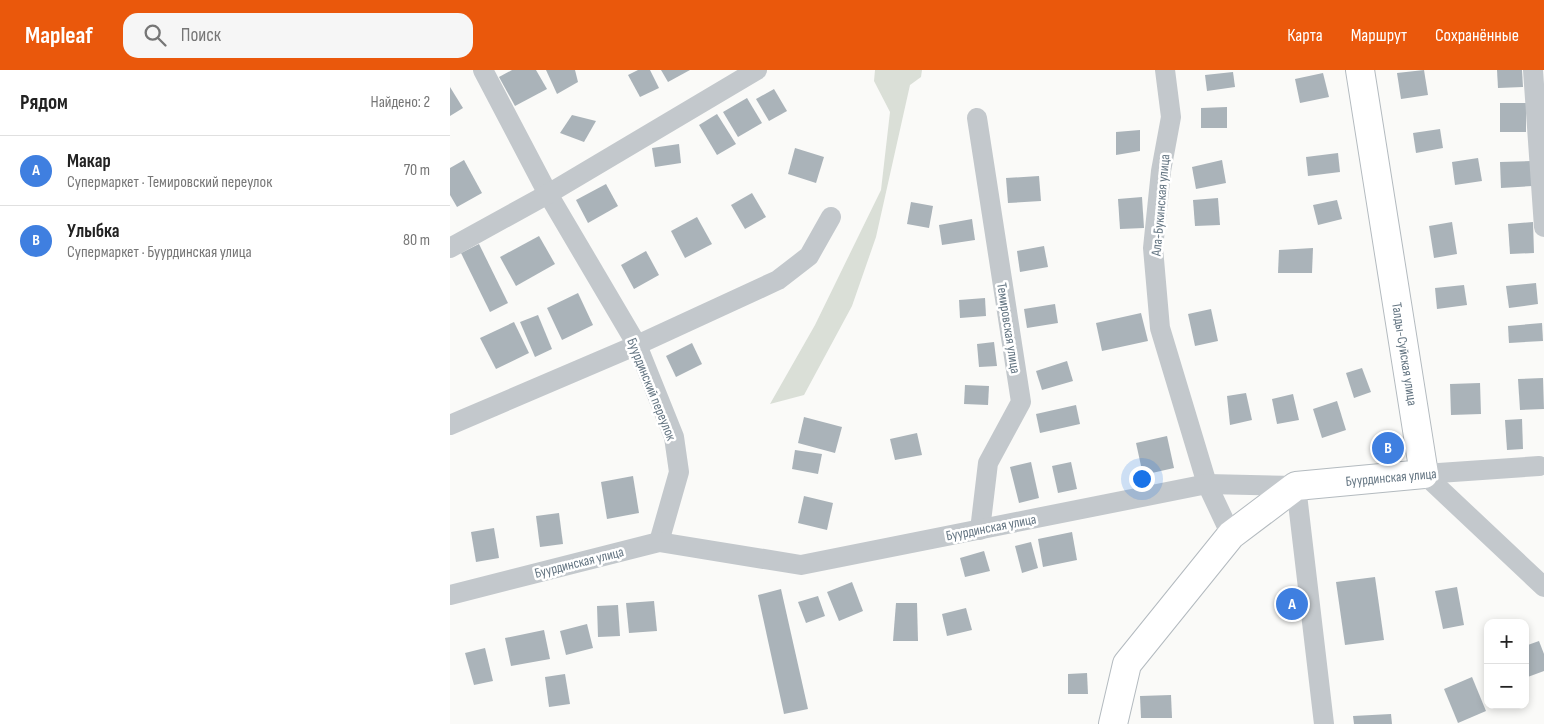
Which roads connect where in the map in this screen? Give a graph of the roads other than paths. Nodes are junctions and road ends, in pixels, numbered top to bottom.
1 (483, 70) edge
2 (757, 70) edge
3 (1165, 70) edge
4 (1360, 70) edge
5 (1532, 70) edge
6 (977, 118) dead end
7 (548, 194) junction
8 (831, 217) dead end
9 (1544, 227) edge
10 (450, 248) edge
11 (637, 345) junction
12 (450, 425) edge
13 (1542, 464) edge
14 (1424, 474) junction
15 (1207, 484) junction
16 (1296, 486) junction
17 (980, 530) junction
18 (1231, 534) junction
19 (659, 542) junction
20 (1541, 578) edge
21 (450, 595) edge
22 (1113, 724) edge
23 (1324, 724) edge

1 - 7 street, Буурдинский переулок
2 - 7 street
3 - 15 street, Ала-Букинская улица
4 - 14 street, Талды-Суйская улица
5 - 9 street
6 - 17 street, Темировская улица
7 - 10 street
7 - 11 street, Буурдинский переулок
8 - 11 street
11 - 12 street
11 - 19 street, Буурдинский переулок
13 - 14 street, Буурдинская улица
14 - 16 street, Буурдинская улица
14 - 20 street
15 - 16 street, Буурдинская улица
15 - 17 street, Буурдинская улица
15 - 18 street
16 - 18 street
16 - 23 street
17 - 19 street, Буурдинская улица
18 - 22 street
19 - 21 street, Буурдинская улица

